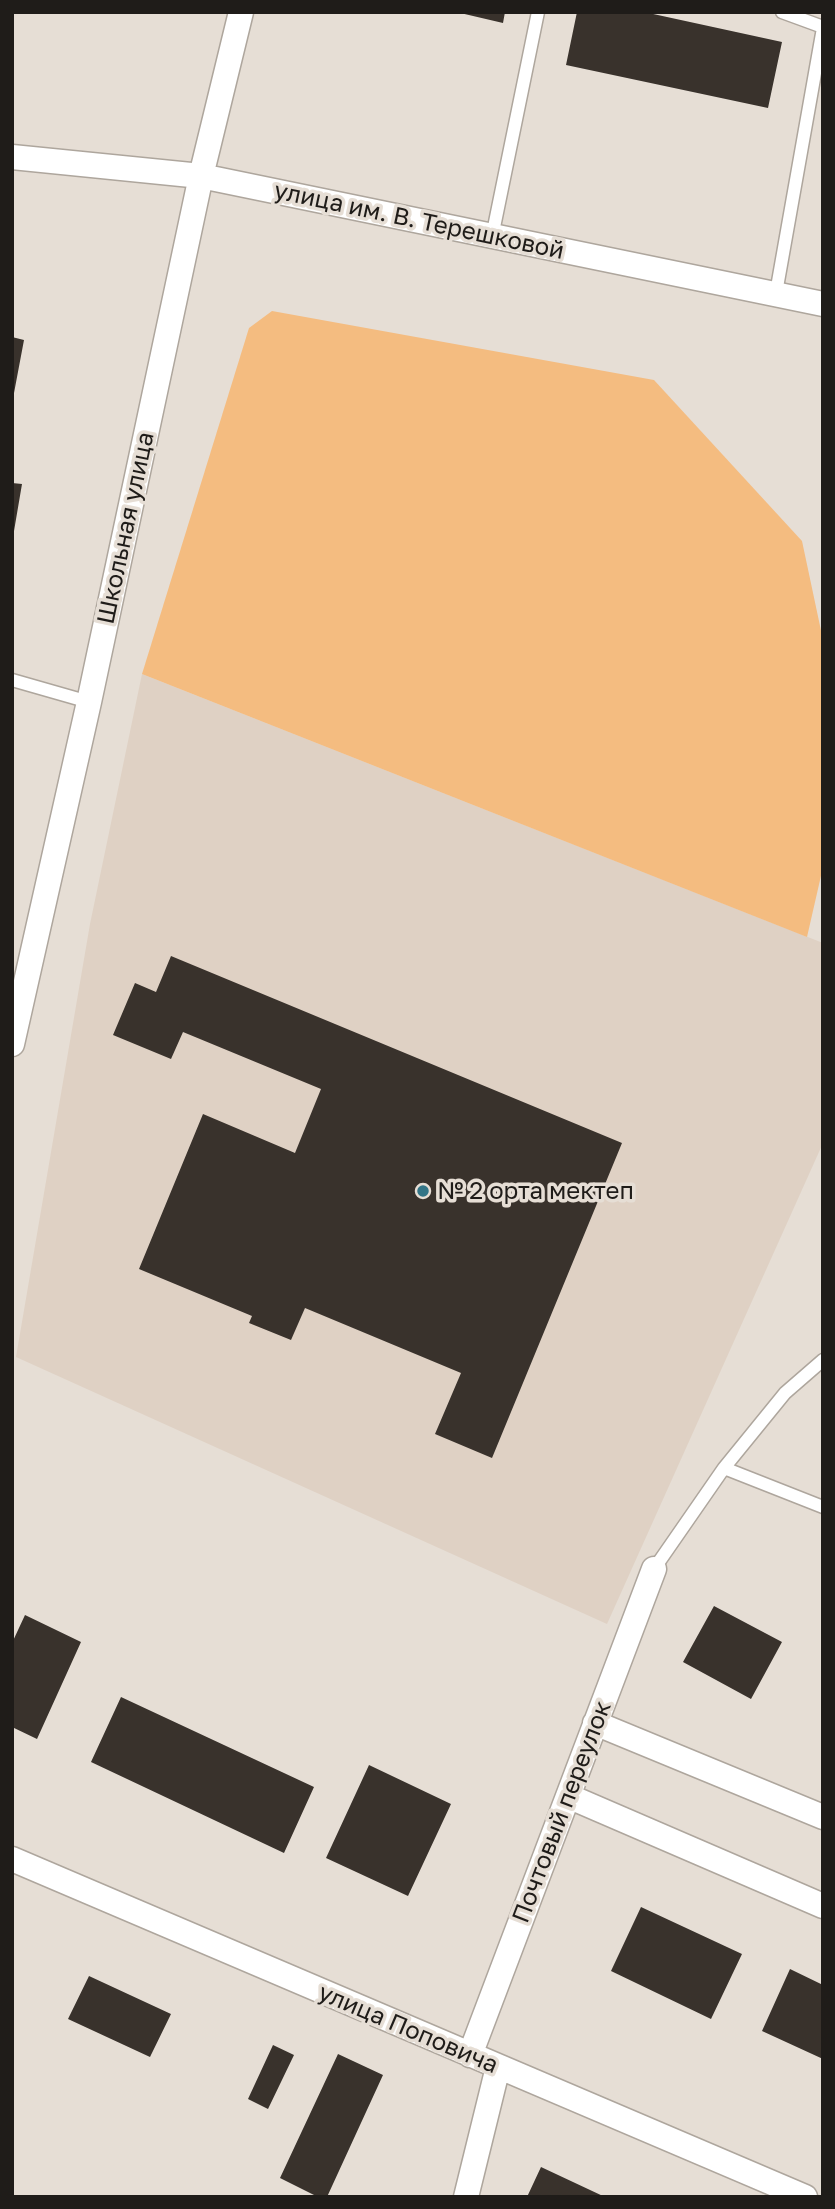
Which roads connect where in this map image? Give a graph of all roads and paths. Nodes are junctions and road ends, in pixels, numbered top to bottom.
1 (241, 12) edge
2 (538, 12) edge
3 (782, 12) edge
4 (823, 28) edge
5 (12, 157) edge
6 (201, 176) junction
7 (492, 237) junction
8 (776, 293) junction
9 (823, 304) edge
10 (12, 680) edge
11 (89, 702) junction
12 (16, 1010) edge
13 (12, 1044) edge
14 (823, 1360) edge
15 (724, 1468) junction
16 (823, 1507) edge
17 (653, 1569) joint
18 (596, 1723) junction
19 (568, 1796) junction
20 (823, 1817) edge
21 (12, 1859) edge
22 (823, 1906) edge
23 (470, 2055) junction
24 (498, 2067) junction
25 (466, 2197) edge
26 (805, 2197) edge

1 - 6 street, Школьная улица
2 - 7 lane
3 - 4 lane
4 - 8 lane
5 - 6 street, улица им. В. Терешковой
6 - 7 street, улица им. В. Терешковой
6 - 11 street, Школьная улица
7 - 8 street, улица им. В. Терешковой
8 - 9 street, улица им. В. Терешковой
10 - 11 lane
11 - 12 street, Школьная улица
12 - 13 street, Школьная улица
14 - 15 lane
15 - 16 lane
15 - 17 lane
17 - 18 street, Почтовый переулок
18 - 19 street, Почтовый переулок
18 - 20 street
19 - 22 street
19 - 23 street, Почтовый переулок
21 - 23 street, улица Поповича
23 - 24 street, улица Поповича
24 - 25 street
24 - 26 street, улица Поповича

